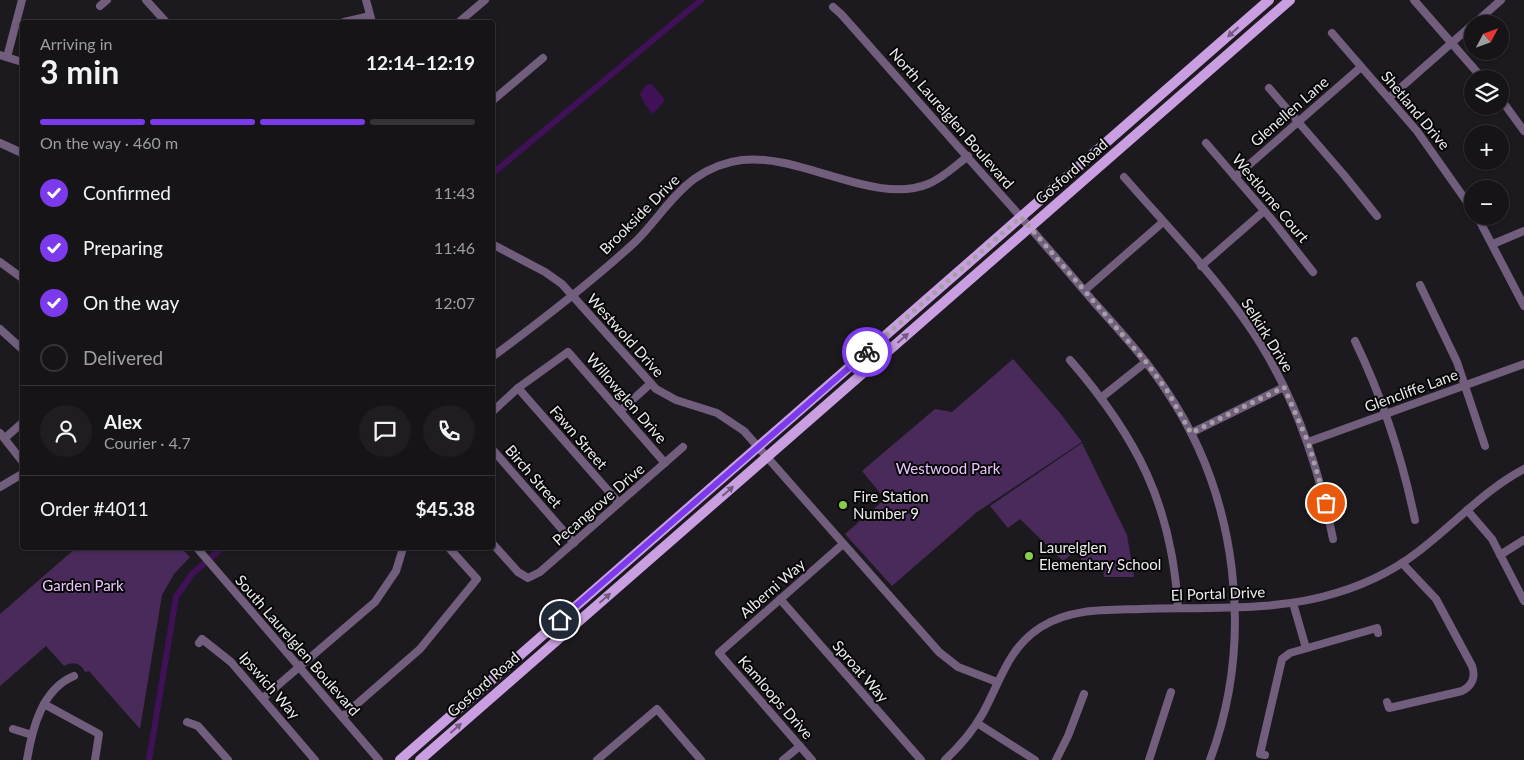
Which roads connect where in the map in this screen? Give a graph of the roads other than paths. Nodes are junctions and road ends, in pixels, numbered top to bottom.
1 (22, 0) edge
2 (107, 0) edge
3 (146, 0) edge
4 (366, 0) edge
5 (485, 0) edge
6 (1269, 0) edge
7 (1289, 0) edge
8 (1414, 0) edge
9 (1501, 0) edge
10 (100, 6) dead end
11 (833, 7) dead end
12 (1484, 15) edge
13 (371, 19) edge
14 (164, 20) edge
15 (461, 20) edge
16 (1464, 32) edge
17 (1332, 33) dead end
18 (1452, 43) junction
19 (3, 56) edge
20 (543, 58) dead end
21 (20, 61) edge
22 (1361, 67) junction
23 (1475, 70) edge
24 (1269, 88) dead end
25 (495, 98) edge
26 (1389, 98) junction
27 (1509, 110) edge
28 (1298, 122) junction
29 (1524, 130) edge
30 (0, 143) edge
31 (1206, 143) dead end
32 (20, 152) edge
33 (968, 156) junction
34 (1124, 177) dead end
35 (1235, 177) junction
36 (1464, 197) edge
37 (1264, 210) junction
38 (1377, 216) dead end
39 (1021, 217) junction
40 (1163, 222) junction
41 (1482, 225) edge
42 (1030, 227) junction
43 (1524, 231) edge
44 (1493, 244) junction
45 (495, 246) edge
46 (0, 262) edge
47 (1201, 266) junction
48 (1313, 272) dead end
49 (20, 277) edge
50 (1420, 285) dead end
51 (1084, 290) junction
52 (572, 296) junction
53 (1524, 306) edge
54 (1, 331) edge
55 (1355, 341) dead end
56 (20, 347) edge
57 (495, 355) edge
58 (1070, 360) dead end
59 (1146, 362) junction
60 (1524, 364) edge
61 (650, 384) junction
62 (1466, 385) junction
63 (1284, 387) junction
64 (518, 388) junction
65 (1102, 397) junction
66 (495, 409) edge
67 (620, 411) junction
68 (1387, 413) junction
69 (20, 423) edge
70 (1191, 433) junction
71 (2, 435) edge
72 (1308, 442) junction
73 (759, 446) junction
74 (1485, 446) dead end
75 (683, 447) dead end
76 (495, 452) edge
77 (768, 456) junction
78 (20, 459) edge
79 (665, 463) junction
80 (1524, 469) edge
81 (20, 475) edge
82 (0, 487) edge
83 (619, 503) junction
84 (1467, 510) junction
85 (1415, 520) dead end
86 (1333, 539) dead end
87 (1524, 540) edge
88 (574, 543) junction
89 (844, 544) junction
90 (495, 546) edge
91 (199, 550) edge
92 (402, 550) edge
93 (451, 550) edge
94 (1500, 555) junction
95 (1402, 563) junction
96 (780, 599) junction
97 (1524, 601) edge
98 (1293, 603) junction
99 (1235, 606) junction
100 (1178, 608) junction
101 (1378, 633) dead end
102 (199, 643) dead end
103 (1306, 648) junction
104 (719, 653) joint
105 (299, 668) junction
106 (74, 676) dead end
107 (997, 682) junction
108 (1171, 692) dead end
109 (1084, 694) dead end
110 (263, 698) junction
111 (1387, 702) dead end
112 (44, 704) junction
113 (342, 717) junction
114 (187, 722) dead end
115 (977, 723) junction
116 (13, 729) dead end
117 (32, 734) junction
118 (800, 746) junction
119 (1266, 755) dead end
120 (26, 760) edge
121 (95, 760) edge
122 (228, 760) edge
123 (315, 760) edge
124 (380, 760) edge
125 (400, 760) edge
126 (420, 760) edge
127 (597, 760) edge
128 (701, 760) edge
129 (783, 760) edge
130 (812, 760) edge
131 (921, 760) edge
132 (945, 760) edge
133 (1035, 760) edge
134 (1056, 760) edge
135 (1149, 760) edge
136 (1210, 760) edge

1 - 19 street
2 - 10 street
3 - 14 street
4 - 13 street
5 - 15 street
6 -> 39 main road, Gosford Road
7 - 42 main road, Gosford Road
8 - 18 street
9 - 12 street
11 - 33 street, North Laurelglen Boulevard
16 - 18 street
17 - 22 street, Shetland Drive
18 - 23 street
18 - 26 street
19 - 21 street
20 - 25 street
22 - 26 street, Shetland Drive
22 - 28 street, Glenellen Lane
24 - 28 street
26 - 36 street, Shetland Drive
27 - 29 street
28 - 35 street, Glenellen Lane
28 - 38 street
30 - 32 street
31 - 35 street, Westlorne Court
33 - 39 street, North Laurelglen Boulevard
33 - 52 street, Brookside Drive
34 - 40 street, Selkirk Drive
35 - 37 street, Westlorne Court
37 - 47 street
37 - 48 street, Westlorne Court
39 - 42 street, North Laurelglen Boulevard
39 - 73 main road, Gosford Road
40 - 47 street, Selkirk Drive
40 - 51 street
41 - 44 street
42 - 51 street, North Laurelglen Boulevard
77 -> 42 main road, Gosford Road
43 - 44 street
44 - 53 street
45 - 52 street, Westwold Drive
46 - 49 street
47 - 63 street, Selkirk Drive
50 - 62 street
51 - 59 street, North Laurelglen Boulevard
52 - 57 street, Brookside Drive
52 - 61 street, Westwold Drive
54 - 56 street
55 - 68 street
58 - 65 street
59 - 65 street
59 - 70 street, North Laurelglen Boulevard
60 - 62 street, Glencliffe Lane
61 - 67 street
61 - 73 street, Westwold Drive
62 - 68 street, Glencliffe Lane
62 - 74 street
63 - 70 street
63 - 72 street, Selkirk Drive
64 - 66 street
64 - 67 street, Willowglen Drive
64 - 83 street, Fawn Street
65 - 100 street
67 - 79 street, Willowglen Drive
68 - 72 street, Glencliffe Lane
68 - 85 street
69 - 71 street
70 - 99 street, North Laurelglen Boulevard
71 - 78 street
72 - 86 street, Selkirk Drive
73 - 77 street, Westwold Drive
73 - 125 main road, Gosford Road
75 - 79 street, Pecangrove Drive
76 - 88 street, Birch Street
77 - 89 street, Westwold Drive
126 -> 77 main road, Gosford Road
79 - 83 street, Pecangrove Drive
80 - 84 street, El Portal Drive
81 - 82 street
83 - 88 street, Pecangrove Drive
84 - 94 street
84 - 95 street, El Portal Drive
87 - 94 street
88 - 90 street, Pecangrove Drive
89 - 96 street, Alberni Way
89 - 107 street, Westwold Drive
91 - 105 street, South Laurelglen Boulevard
92 - 105 street
93 - 113 street
94 - 97 street
95 - 98 street, El Portal Drive
95 - 111 street
96 - 104 street, Alberni Way
96 - 131 street, Sproat Way
98 - 99 street, El Portal Drive
98 - 103 street
99 - 100 street, El Portal Drive
99 - 136 street, North Laurelglen Boulevard
100 - 107 street, El Portal Drive
101 - 103 street
102 - 110 street, Ipswich Way
103 - 119 street
104 - 118 street, Kamloops Drive
105 - 110 street
105 - 113 street, South Laurelglen Boulevard
106 - 112 street
107 - 115 street, El Portal Drive
108 - 135 street
109 - 134 street
110 - 123 street, Ipswich Way
112 - 117 street
112 - 121 street
113 - 124 street, South Laurelglen Boulevard
114 - 122 street
115 - 132 street, El Portal Drive
115 - 133 street
116 - 117 street
117 - 120 street
118 - 129 street
118 - 130 street, Kamloops Drive
127 - 128 street

